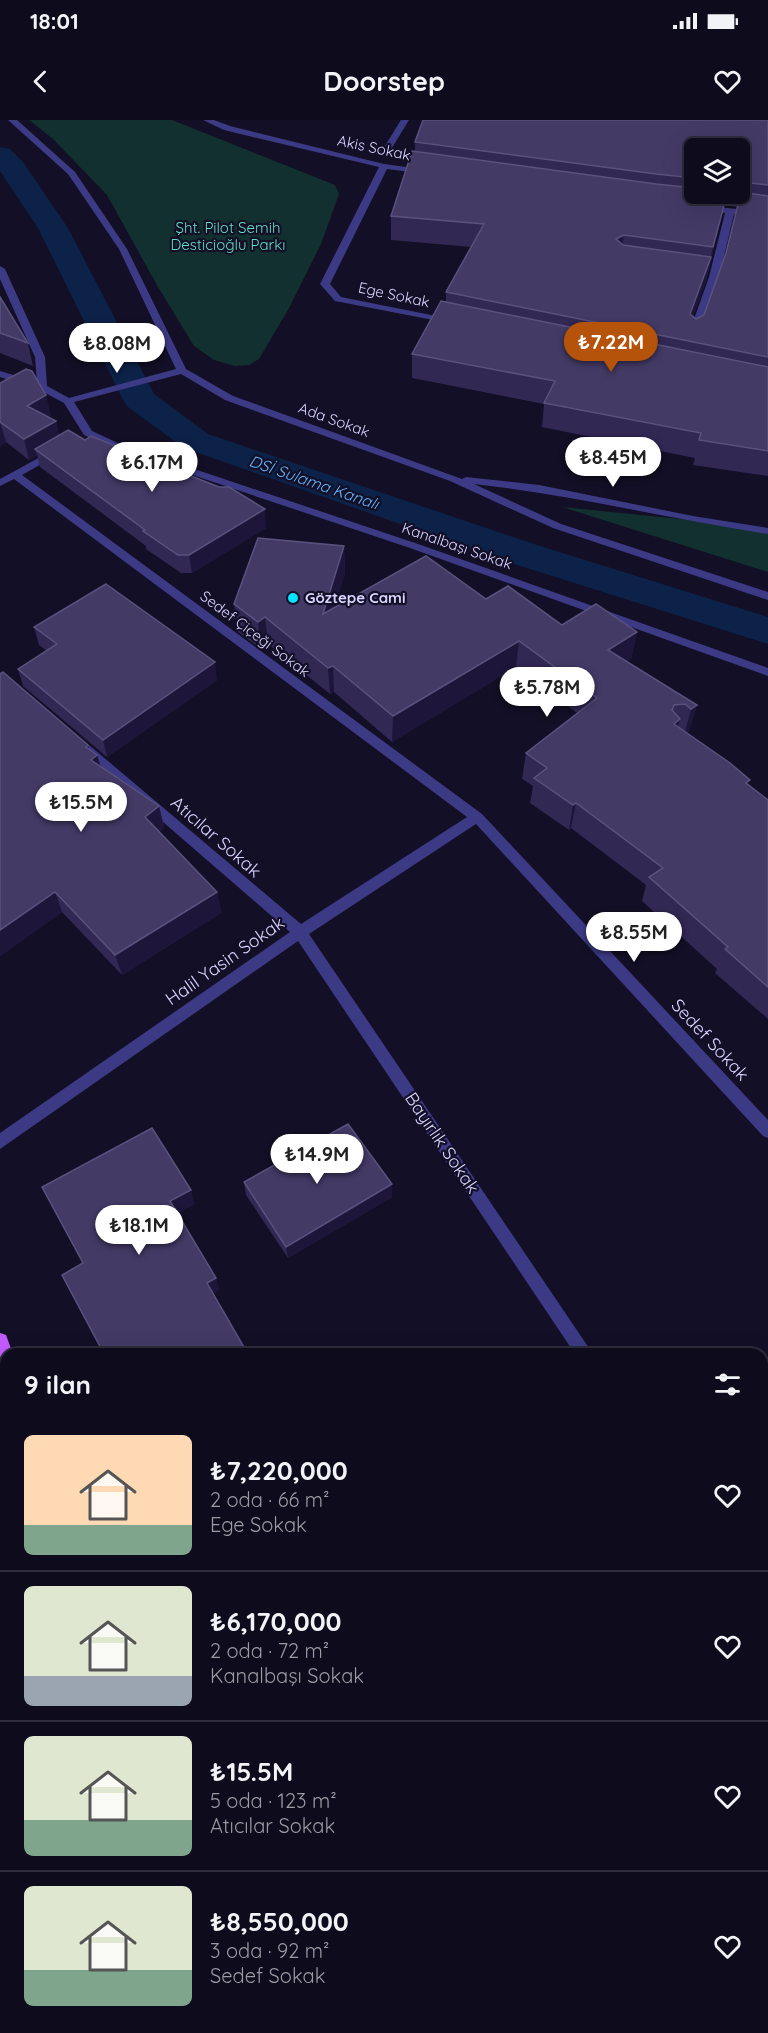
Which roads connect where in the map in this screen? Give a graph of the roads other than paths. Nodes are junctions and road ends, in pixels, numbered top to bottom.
1 (12, 120) edge
2 (207, 120) edge
3 (236, 120) edge
4 (405, 120) edge
5 (227, 128) junction
6 (384, 154) dead end
7 (384, 166) junction
8 (431, 173) edge
9 (696, 208) edge
10 (730, 211) junction
11 (768, 215) edge
12 (0, 269) edge
13 (703, 275) edge
14 (714, 277) junction
15 (466, 326) edge
16 (692, 339) edge
17 (182, 371) junction
18 (0, 374) edge
19 (42, 387) junction
20 (68, 401) junction
21 (61, 448) edge
22 (15, 475) junction
23 (454, 479) junction
24 (0, 483) edge
25 (768, 531) edge
26 (768, 596) edge
27 (768, 672) edge
28 (74, 739) edge
29 (477, 817) junction
30 (300, 932) junction
31 (768, 1131) edge
32 (0, 1142) edge
33 (581, 1348) edge

1 - 17 street
2 - 5 street, Akis Sokak
3 - 5 street
4 - 6 street
5 - 7 street, Akis Sokak
7 - 8 street, Akis Sokak
7 - 15 street, Ege Sokak
9 - 10 street
10 - 11 street
10 - 14 street
12 - 19 street
13 - 14 street
14 - 16 street
17 - 20 street
17 - 23 street, Ada Sokak
18 - 19 street, Kanalbaşı Sokak
19 - 20 street, Kanalbaşı Sokak
20 - 27 street, Kanalbaşı Sokak
21 - 22 street
22 - 24 street
22 - 29 street, Sedef Çiçeği Sokak
23 - 25 street
23 - 26 street, Ada Sokak
28 - 30 street, Atıcılar Sokak
29 - 30 street, Halil Yasin Sokak
29 - 31 street, Sedef Sokak
30 - 32 street, Halil Yasin Sokak
30 - 33 street, Bayırlık Sokak

